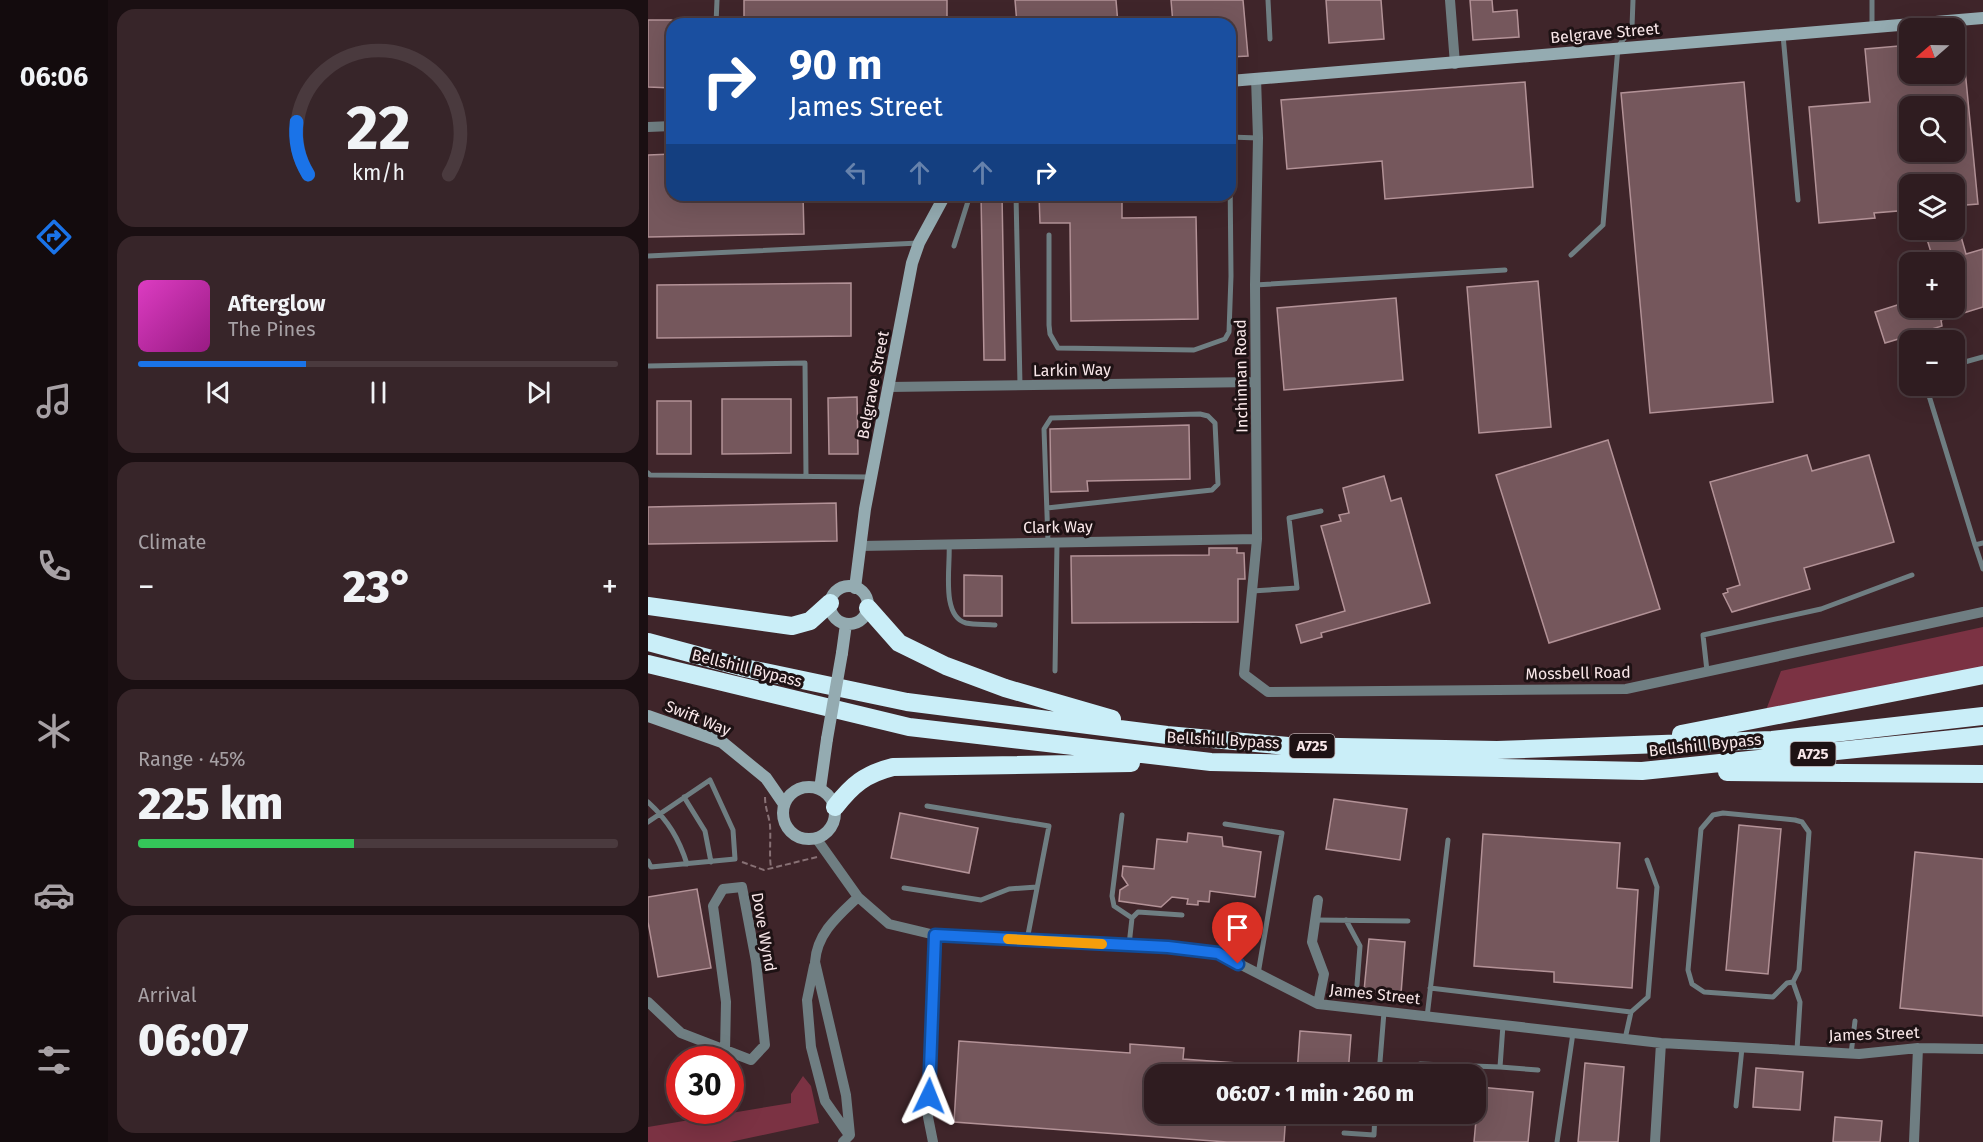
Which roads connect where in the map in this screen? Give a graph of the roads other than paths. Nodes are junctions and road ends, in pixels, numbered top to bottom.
1 (717, 0) edge
2 (1268, 0) edge
3 (1449, 0) edge
4 (1633, 0) edge
5 (1872, 0) edge
6 (716, 18) edge
7 (1983, 18) edge
8 (1872, 28) junction
9 (1783, 35) junction
10 (1270, 39) dead end
11 (1618, 47) junction
12 (1455, 64) junction
13 (1256, 78) junction
14 (1236, 80) edge
15 (666, 126) edge
16 (648, 127) edge
17 (1236, 137) edge
18 (1258, 138) junction
19 (1798, 200) dead end
20 (942, 201) edge
21 (968, 201) edge
22 (1016, 201) edge
23 (1230, 201) edge
24 (1049, 235) dead end
25 (919, 243) junction
26 (954, 246) dead end
27 (1571, 255) dead end
28 (648, 256) edge
29 (1504, 270) dead end
30 (1255, 285) junction
31 (1983, 357) edge
32 (1965, 362) edge
33 (648, 366) edge
34 (1255, 382) junction
35 (1020, 385) junction
36 (890, 387) junction
37 (1929, 396) edge
38 (648, 473) edge
39 (806, 476) junction
40 (872, 477) junction
41 (1047, 508) junction
42 (1321, 511) dead end
43 (1257, 539) junction
44 (1052, 542) junction
45 (1983, 543) edge
46 (949, 544) junction
47 (1976, 545) junction
48 (860, 546) junction
49 (1983, 569) edge
50 (1912, 575) dead end
51 (855, 588) junction
52 (1252, 591) junction
53 (830, 603) junction
54 (648, 606) edge
55 (868, 608) junction
56 (1983, 612) edge
57 (846, 624) junction
58 (995, 625) dead end
59 (648, 642) edge
60 (648, 663) edge
61 (1055, 671) dead end
62 (1707, 672) junction
63 (1244, 674) joint
64 (1983, 675) edge
65 (648, 676) edge
66 (746, 689) junction
67 (648, 716) edge
68 (1983, 716) edge
69 (1167, 735) junction
70 (1983, 736) edge
71 (1620, 746) junction
72 (1210, 762) junction
73 (1642, 771) junction
74 (1983, 774) edge
75 (820, 789) junction
76 (684, 797) junction
77 (648, 802) edge
78 (784, 804) junction
79 (927, 806) dead end
80 (835, 807) junction
81 (660, 813) junction
82 (1122, 815) dead end
83 (648, 822) edge
84 (1225, 824) dead end
85 (816, 838) junction
86 (1448, 840) dead end
87 (1647, 860) dead end
88 (648, 861) edge
89 (711, 862) junction
90 (687, 864) junction
91 (1037, 886) junction
92 (904, 888) dead end
93 (858, 897) junction
94 (1318, 900) dead end
95 (1182, 915) dead end
96 (1132, 918) junction
97 (1316, 920) junction
98 (1346, 920) junction
99 (1408, 921) dead end
100 (935, 935) junction
101 (1027, 940) junction
102 (1129, 945) junction
103 (815, 962) junction
104 (1258, 974) junction
105 (1793, 982) junction
106 (1357, 985) dead end
107 (1430, 988) junction
108 (648, 1002) edge
109 (1318, 1004) junction
110 (1384, 1012) junction
111 (1631, 1012) junction
112 (1427, 1017) junction
113 (1855, 1021) dead end
114 (1503, 1025) junction
115 (1573, 1033) junction
116 (1625, 1039) junction
117 (1661, 1043) junction
118 (713, 1046) edge
119 (1742, 1048) junction
120 (1918, 1048) junction
121 (1983, 1049) edge
122 (725, 1051) joint
123 (1797, 1051) junction
124 (1851, 1054) junction
125 (1380, 1064) edge
126 (1486, 1066) edge
127 (1500, 1067) junction
128 (1538, 1070) dead end
129 (1736, 1106) dead end
130 (1375, 1124) edge
131 (1344, 1133) dead end
132 (846, 1138) edge
133 (933, 1142) edge
134 (1557, 1142) edge
135 (1655, 1142) edge
136 (1914, 1142) edge

1 - 6 lane
2 - 10 lane
3 - 12 street
4 - 11 lane
5 - 8 lane
7 - 8 street, Belgrave Street
8 - 9 street, Belgrave Street
9 - 11 street, Belgrave Street
9 - 19 lane
11 - 12 street, Belgrave Street
11 - 27 lane
12 - 13 street, Belgrave Street
13 - 14 street, Belgrave Street
13 - 18 street, Inchinnan Road
15 - 16 street
17 - 18 lane
18 - 30 street, Inchinnan Road
20 - 25 street, Belgrave Street
21 - 26 lane
22 - 35 lane
23 - 24 lane
25 - 28 lane
25 - 36 street, Belgrave Street
29 - 30 lane
30 - 34 street, Inchinnan Road
31 - 32 lane
33 - 39 lane
34 - 35 street, Larkin Way
34 - 43 street, Inchinnan Road
35 - 36 street, Larkin Way
36 - 40 street, Belgrave Street
37 - 47 lane
38 - 39 lane
39 - 40 lane
40 - 48 street, Belgrave Street
41 - 41 lane
41 - 44 lane
42 - 52 lane
43 - 44 street, Clark Way
43 - 52 street, Inchinnan Road
44 - 46 street, Clark Way
44 - 61 lane
45 - 47 lane
46 - 48 street, Clark Way
46 - 58 lane
47 - 49 lane
48 - 51 street, Belgrave Street
50 - 62 lane
51 - 53 street
51 - 55 street
52 - 63 street, Inchinnan Road
53 - 54 highway
53 - 57 street
55 - 57 street
55 - 69 highway
56 - 62 street, Mossbell Road
57 - 75 street, bridge
59 - 69 highway, Bellshill Bypass / A725
60 - 66 highway, Bellshill Bypass / A725
62 - 63 street, Mossbell Road
64 - 71 highway
65 - 66 highway
66 - 72 highway, Bellshill Bypass / A725
67 - 78 street, Swift Way
68 - 71 highway, Bellshill Bypass / A725
69 - 71 highway, Bellshill Bypass / A725
70 - 73 highway, Bellshill Bypass / A725
72 - 73 highway, Bellshill Bypass / A725
72 - 80 highway
73 - 74 highway, A725
75 - 78 street
75 - 80 street
76 - 81 lane
76 - 89 lane
76 - 89 lane
77 - 81 lane
78 - 85 street
79 - 91 lane
80 - 85 street
81 - 83 lane
81 - 90 lane
82 - 96 lane
84 - 104 lane
85 - 93 street, James Street
86 - 107 lane
87 - 111 lane
88 - 90 lane
89 - 90 lane
91 - 92 lane
91 - 101 lane
93 - 100 street, James Street
93 - 103 street
94 - 97 street
95 - 96 lane
96 - 102 lane
97 - 98 lane
97 - 109 street
98 - 99 lane
98 - 106 lane
100 - 101 street, James Street
100 - 133 street
101 - 102 street, James Street
102 - 104 street, James Street
103 - 132 street
103 - 132 street
104 - 109 street, James Street
105 - 105 lane
105 - 123 lane
107 - 111 lane
107 - 112 lane
108 - 118 street, Dove Wynd
109 - 110 street, James Street
110 - 112 street, James Street
110 - 125 lane
111 - 116 lane
112 - 114 street, James Street
113 - 124 lane
114 - 115 street, James Street
114 - 127 lane
115 - 116 street, James Street
115 - 134 lane
116 - 117 street, James Street
117 - 119 street, James Street
117 - 135 street
119 - 123 street, James Street
119 - 129 lane
120 - 121 street, James Street
120 - 124 street, James Street
120 - 136 street
122 - 122 street, Dove Wynd
123 - 124 street, James Street
126 - 127 lane
127 - 128 lane
130 - 131 lane

